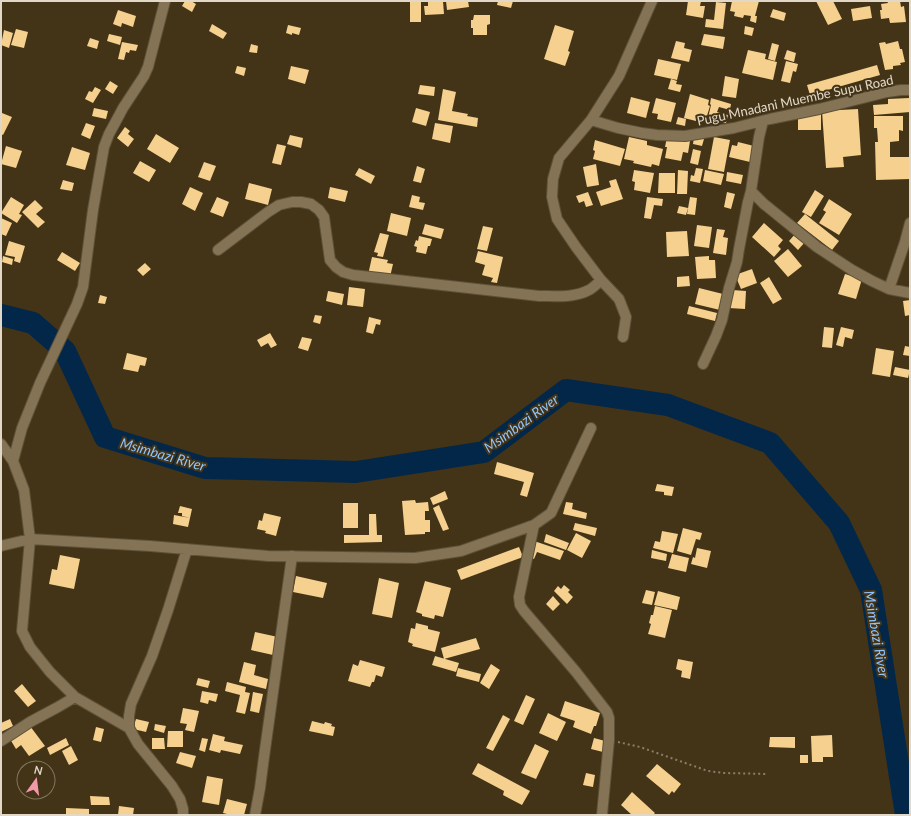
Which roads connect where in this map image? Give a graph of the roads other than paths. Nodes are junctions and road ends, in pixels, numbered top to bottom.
1 (165, 1) edge
2 (652, 1) edge
3 (910, 90) edge
4 (591, 120) junction
5 (763, 121) junction
6 (751, 191) junction
7 (910, 223) edge
8 (218, 250) dead end
9 (601, 280) junction
10 (889, 289) junction
11 (910, 293) edge
12 (623, 337) dead end
13 (703, 364) dead end
14 (591, 428) dead end
15 (1, 444) edge
16 (13, 461) junction
17 (534, 525) junction
18 (30, 539) junction
19 (1, 546) edge
20 (187, 549) junction
21 (292, 556) junction
22 (75, 697) junction
23 (129, 728) junction
24 (1, 741) edge
25 (183, 815) edge
26 (255, 815) edge
27 (602, 815) edge

1 - 16 street
2 - 4 street
3 - 5 street, Pugu Mnadani Muembe Supu Road
4 - 5 street, Pugu Mnadani Muembe Supu Road
4 - 9 street
5 - 6 street
6 - 10 street
6 - 13 street
7 - 10 street
8 - 9 street
9 - 12 street
10 - 11 street
14 - 17 street
15 - 16 street
16 - 18 street
17 - 21 street
17 - 27 street
18 - 19 street
18 - 20 street
18 - 22 street
20 - 21 street
20 - 23 street
21 - 26 street
22 - 23 street
22 - 24 street
23 - 25 street

